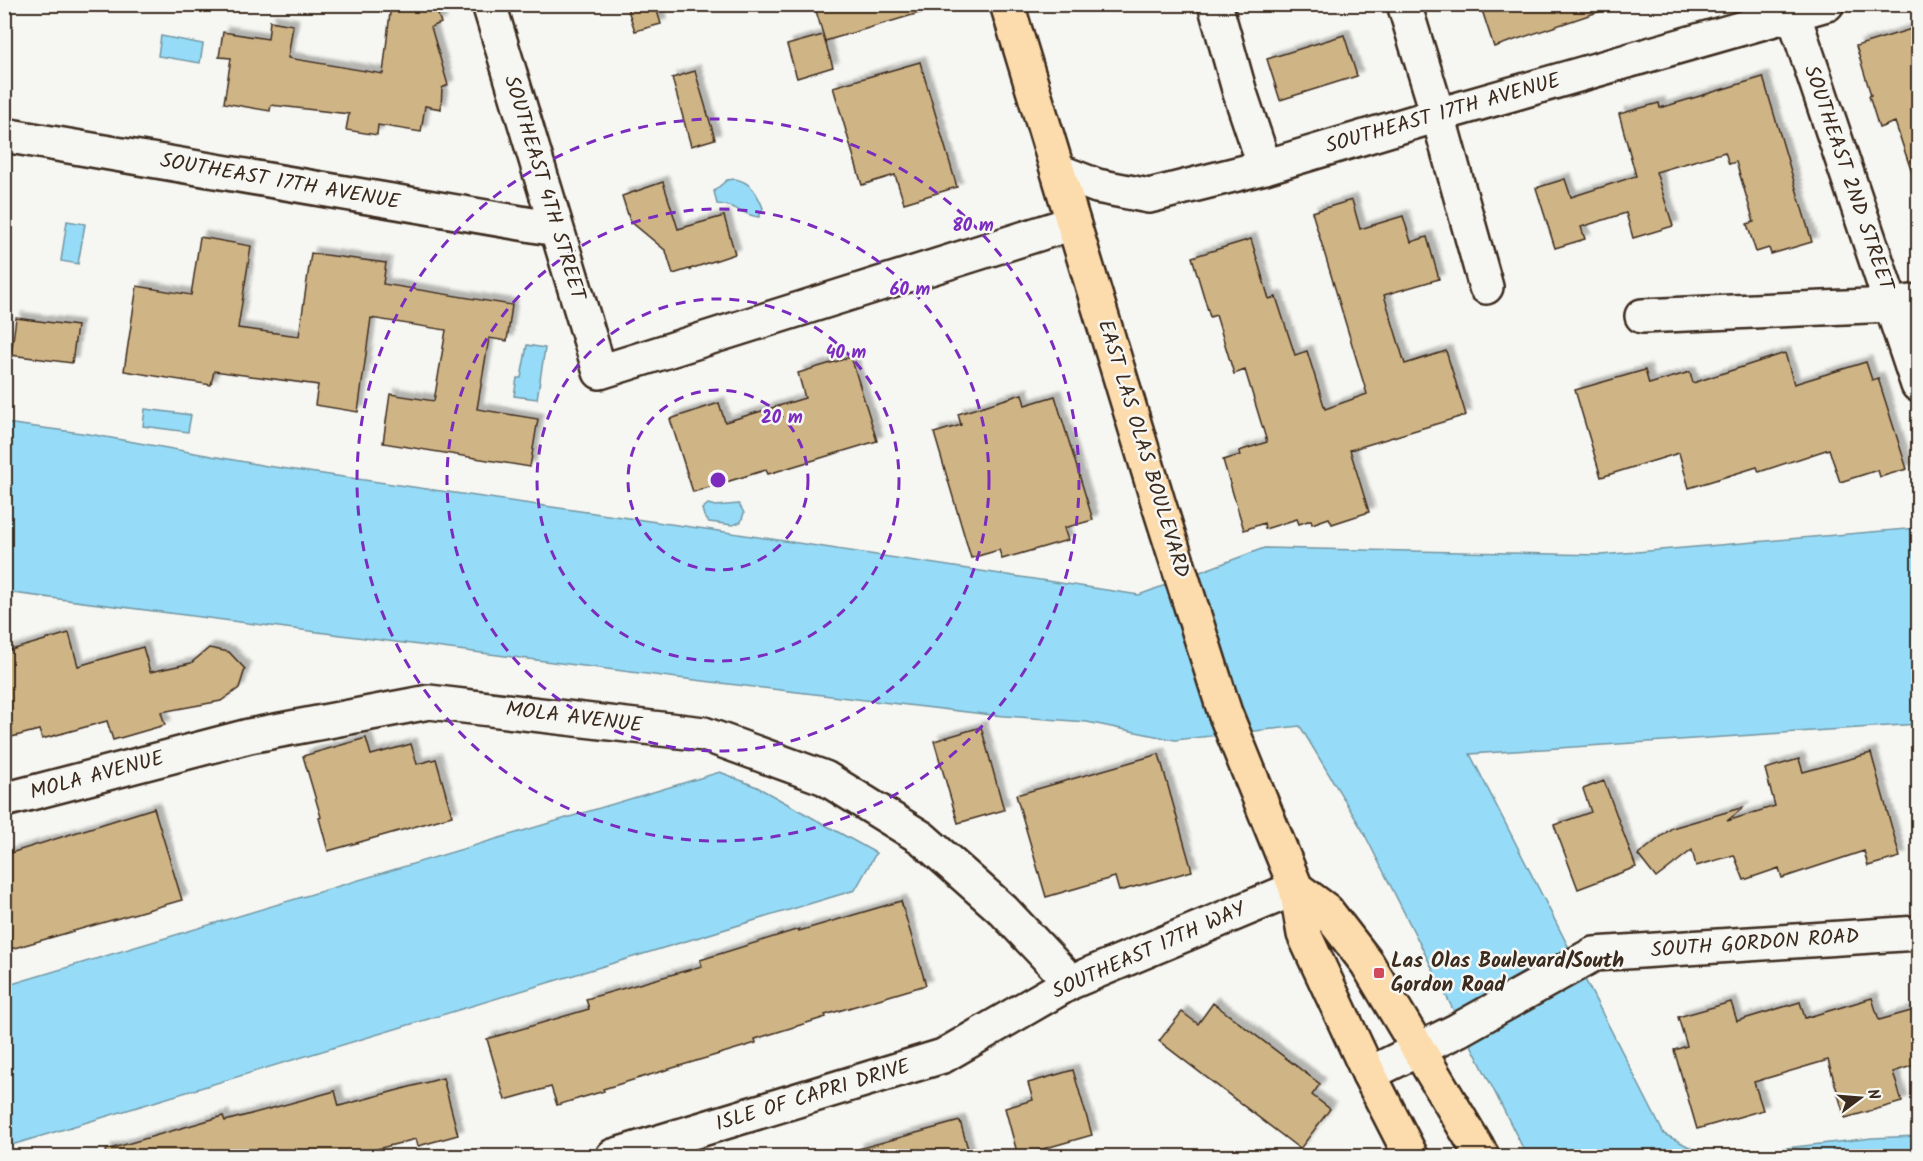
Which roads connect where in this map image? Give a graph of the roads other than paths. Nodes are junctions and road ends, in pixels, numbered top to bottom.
1 (489, 4) edge
2 (1007, 4) edge
3 (1215, 4) edge
4 (1404, 4) edge
5 (1827, 4) edge
6 (1791, 10) edge
7 (1438, 114) junction
8 (4, 135) edge
9 (1265, 167) junction
10 (1058, 171) junction
11 (1074, 223) junction
12 (556, 229) junction
13 (1486, 287) dead end
14 (1905, 303) edge
15 (1642, 316) dead end
16 (1918, 385) edge
17 (4, 800) edge
18 (1296, 888) junction
19 (1918, 933) edge
20 (1071, 982) junction
21 (1419, 1048) junction
22 (943, 1056) joint
23 (1369, 1074) junction
24 (613, 1156) edge
25 (1411, 1156) edge
26 (1482, 1156) edge

1 - 12 street, SOUTHEAST 4TH STREET
2 - 10 main road, EAST LAS OLAS BOULEVARD
3 - 9 street
4 - 7 street
5 - 6 street, SOUTHEAST 17TH AVENUE
6 - 7 street, SOUTHEAST 17TH AVENUE
6 - 14 street, SOUTHEAST 2ND STREET
7 - 9 street, SOUTHEAST 17TH AVENUE
7 - 13 street
8 - 12 street, SOUTHEAST 17TH AVENUE
9 - 10 street, SOUTHEAST 17TH AVENUE
10 - 11 main road, EAST LAS OLAS BOULEVARD
11 - 12 street, SOUTHEAST 4TH STREET
11 - 18 main road, EAST LAS OLAS BOULEVARD
14 - 15 street
14 - 16 street, SOUTHEAST 2ND STREET
17 - 20 street, MOLA AVENUE
18 - 20 street, SOUTHEAST 17TH WAY
18 - 21 main road
18 - 23 main road, EAST LAS OLAS BOULEVARD
19 - 21 street, SOUTH GORDON ROAD
20 - 22 street, SOUTHEAST 17TH WAY
21 - 23 street, SOUTH GORDON ROAD
21 - 26 main road
22 - 24 street, ISLE OF CAPRI DRIVE
23 - 25 main road, EAST LAS OLAS BOULEVARD

